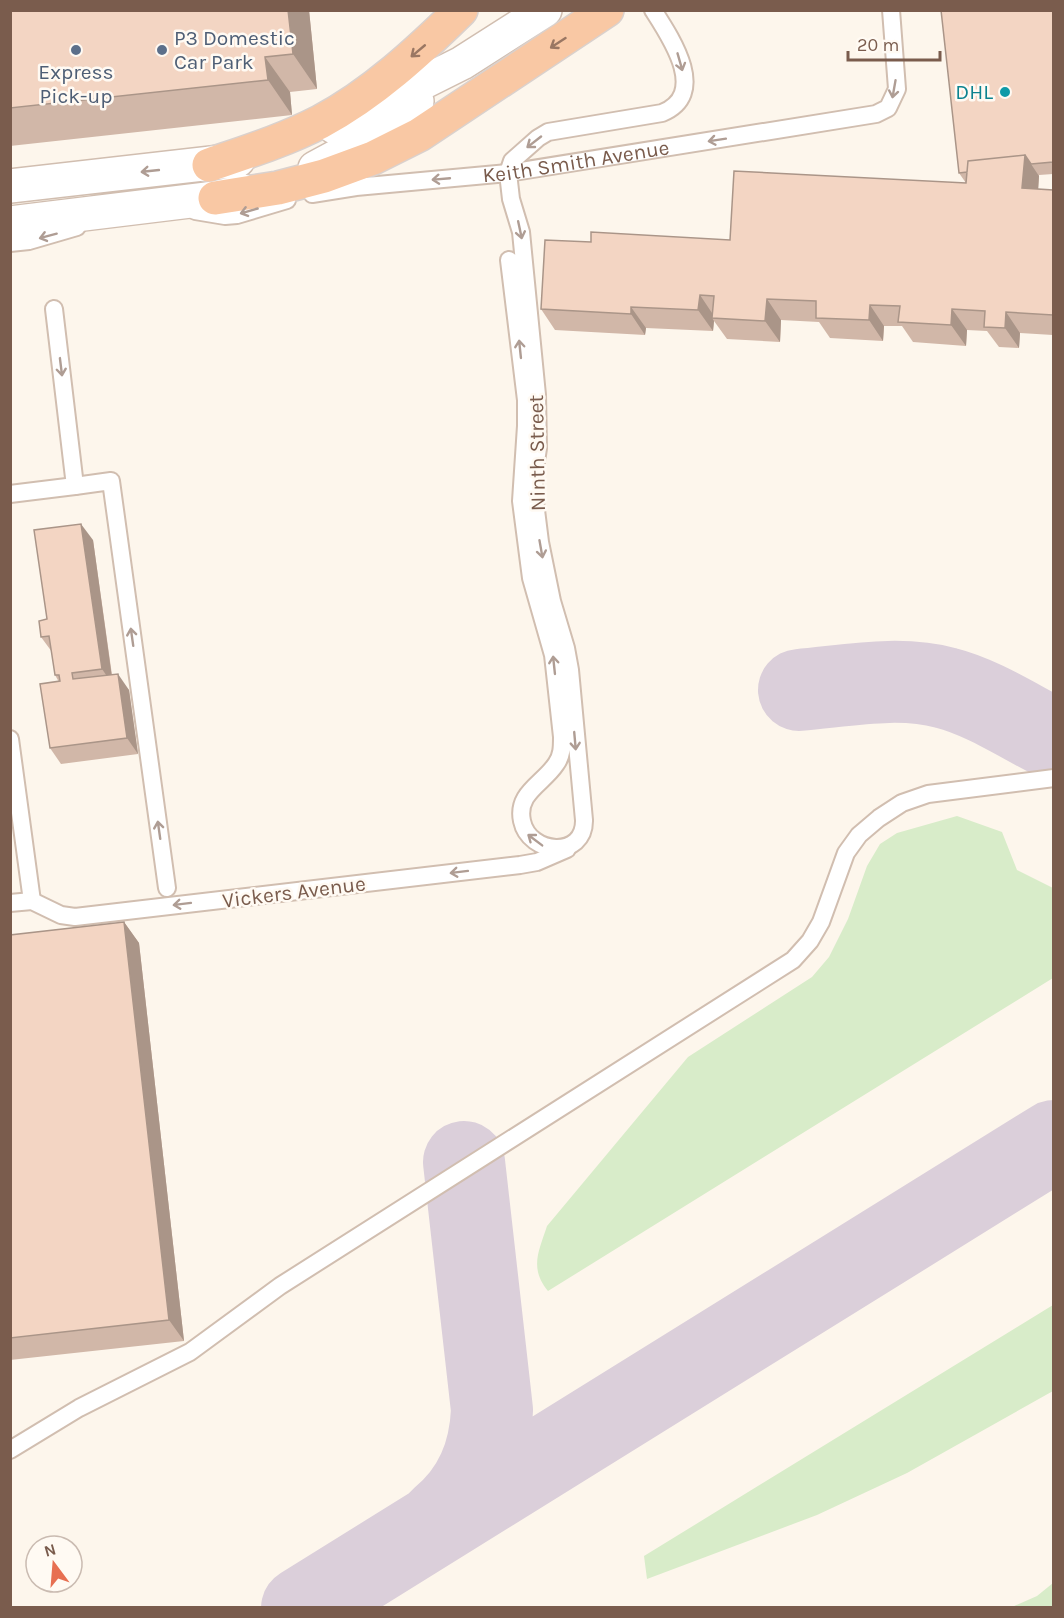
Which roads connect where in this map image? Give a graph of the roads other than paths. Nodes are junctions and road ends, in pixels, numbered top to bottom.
1 (461, 10) edge
2 (545, 10) edge
3 (607, 10) edge
4 (653, 10) edge
5 (891, 10) edge
6 (462, 63) junction
7 (209, 165) junction
8 (508, 173) junction
9 (10, 186) edge
10 (215, 198) junction
11 (154, 205) junction
12 (10, 223) edge
13 (10, 243) edge
14 (509, 260) dead end
15 (54, 309) dead end
16 (75, 486) junction
17 (10, 494) edge
18 (10, 739) edge
19 (1053, 778) edge
20 (574, 842) junction
21 (167, 888) dead end
22 (32, 901) junction
23 (10, 903) edge
24 (10, 1450) edge

1 -> 7 highway
2 - 6 street
3 -> 10 highway
4 -> 8 lane
5 -> 8 lane, Keith Smith Avenue
6 - 7 street
6 - 10 street, Keith Smith Avenue
7 -> 9 street
8 -> 11 lane, Keith Smith Avenue
8 -> 20 lane, Ninth Street
10 - 11 street, Keith Smith Avenue
11 - 12 street, Keith Smith Avenue
11 -> 13 lane
20 -> 14 lane
15 -> 16 lane
16 - 17 lane
21 -> 16 lane
18 - 22 lane
19 - 24 lane
20 -> 22 lane, Vickers Avenue
22 - 23 lane

